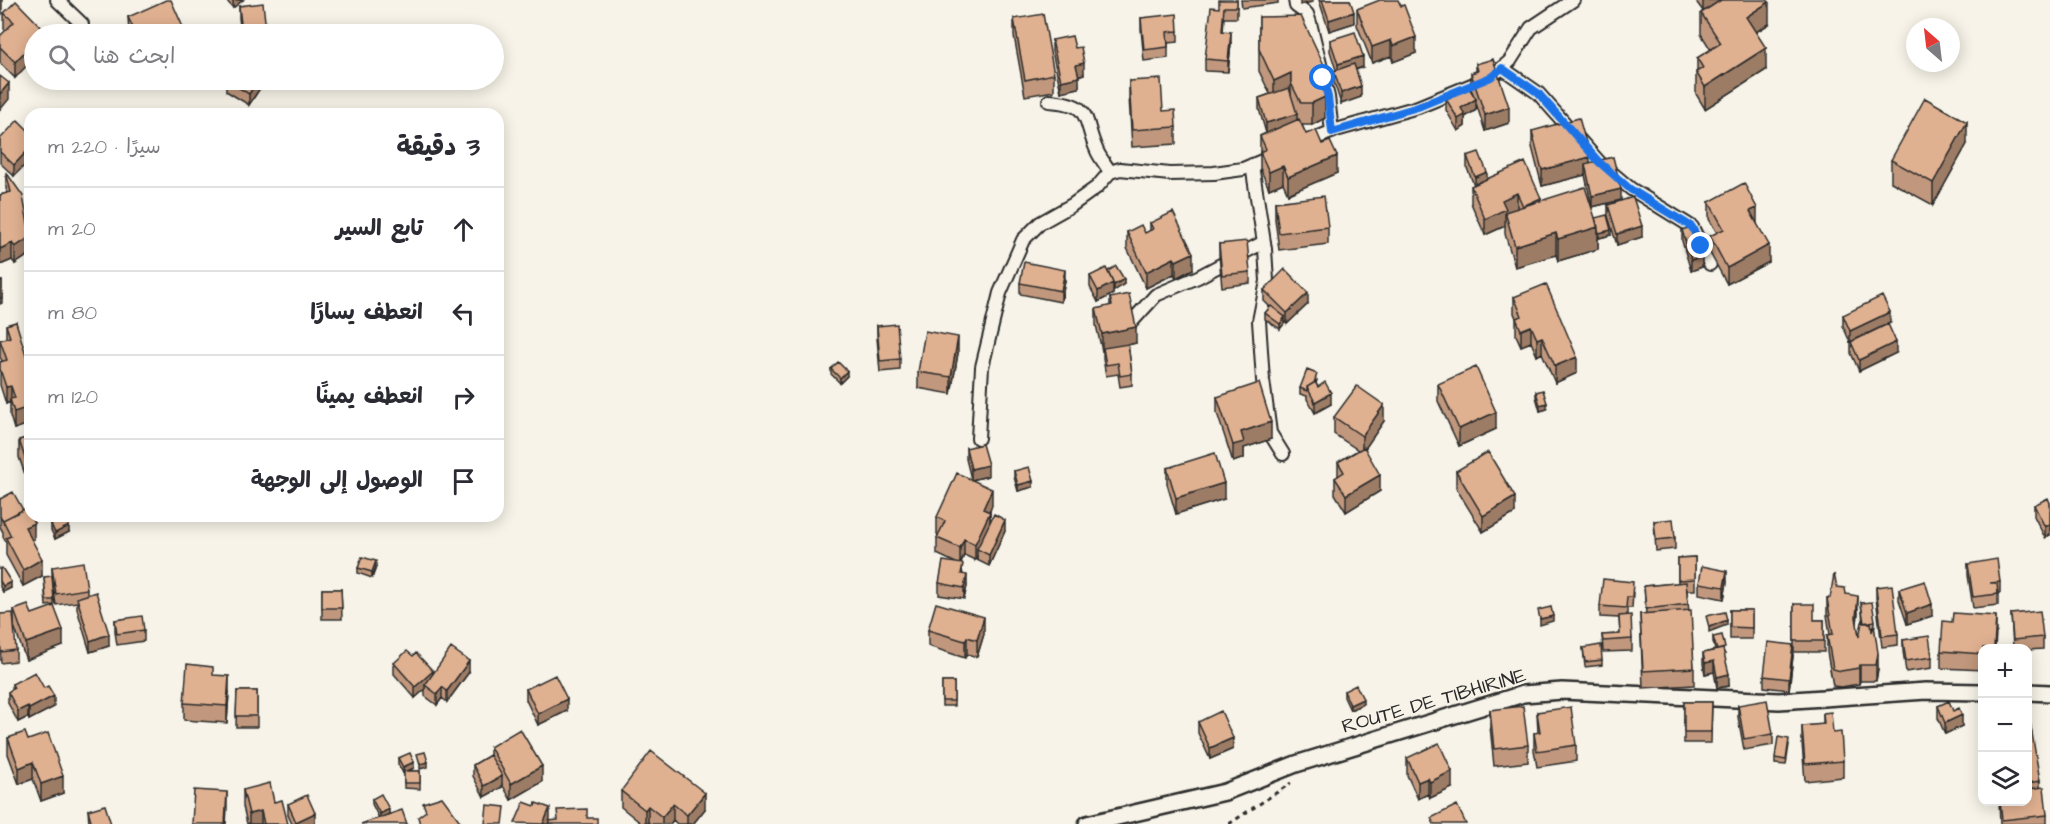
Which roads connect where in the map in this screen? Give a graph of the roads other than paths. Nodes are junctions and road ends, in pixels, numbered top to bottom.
1 (57, 0) edge
2 (1295, 0) edge
3 (1573, 0) edge
4 (82, 24) dead end
5 (1502, 68) junction
6 (1049, 101) dead end
7 (1332, 132) junction
8 (1252, 165) junction
9 (1110, 171) junction
10 (1264, 242) junction
11 (1710, 264) dead end
12 (1126, 328) edge
13 (978, 438) dead end
14 (1283, 454) dead end
15 (1978, 692) edge
16 (2032, 692) edge
17 (2050, 693) edge
18 (1087, 824) edge

1 - 4 street
2 - 7 street
3 - 5 street
5 - 7 street
5 - 11 street
6 - 9 street
7 - 8 street
8 - 9 street
8 - 10 street
9 - 13 street
10 - 12 street
10 - 14 street
15 - 18 street, ROUTE DE TIBHIRINE
16 - 17 street

